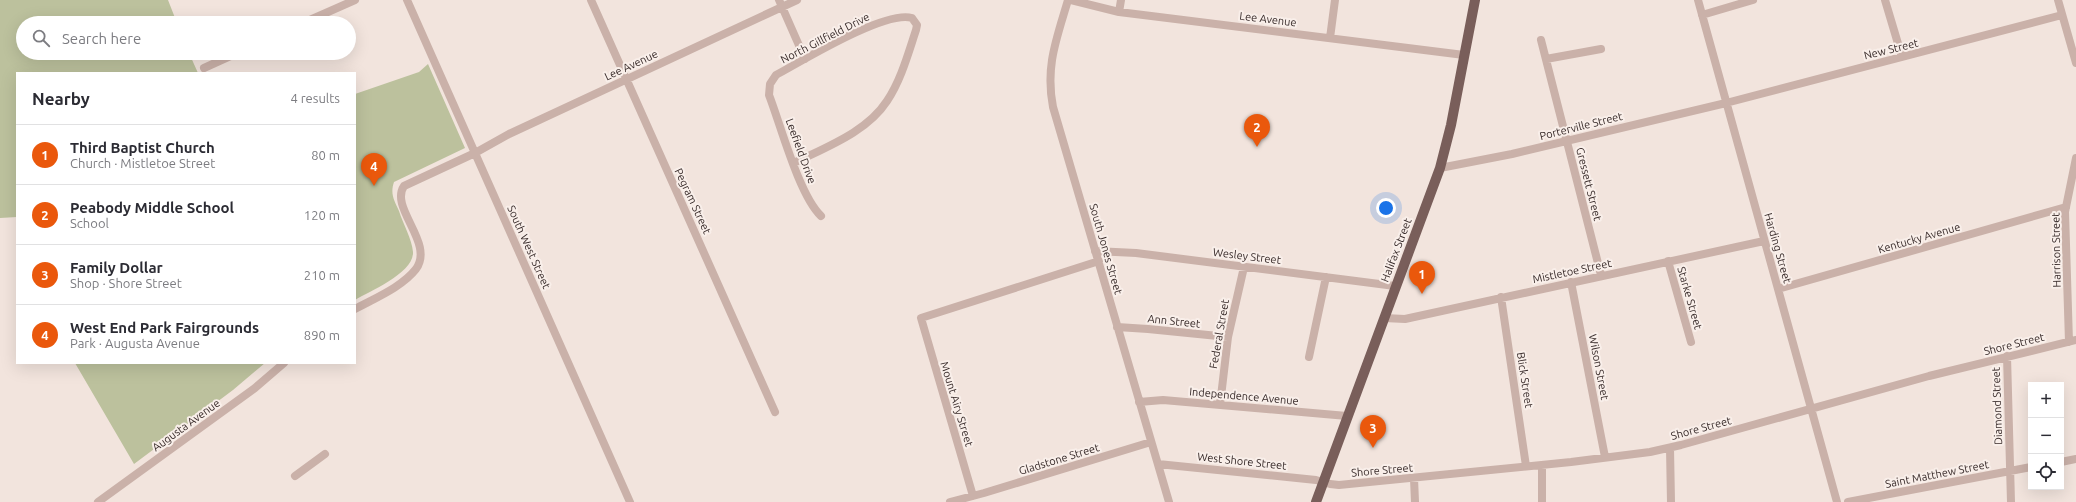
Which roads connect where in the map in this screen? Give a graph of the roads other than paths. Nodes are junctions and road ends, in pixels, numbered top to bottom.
1 (355, 0) edge
2 (407, 0) edge
3 (591, 0) edge
4 (797, 0) edge
5 (1068, 0) edge
6 (1071, 0) edge
7 (1121, 0) edge
8 (1335, 0) edge
9 (1475, 0) edge
10 (1698, 0) edge
11 (1753, 0) edge
12 (1885, 0) edge
13 (2058, 0) edge
14 (781, 4) edge
15 (1119, 12) junction
16 (1702, 15) junction
17 (2062, 15) junction
18 (319, 16) edge
19 (1330, 38) junction
20 (1542, 40) dead end
21 (1601, 49) dead end
22 (1464, 55) junction
23 (1902, 57) junction
24 (2075, 58) edge
25 (805, 59) junction
26 (1546, 59) junction
27 (222, 60) edge
28 (204, 68) dead end
29 (627, 80) junction
30 (769, 89) joint
31 (1726, 103) junction
32 (1566, 140) junction
33 (475, 153) junction
34 (2076, 158) edge
35 (794, 163) junction
36 (1440, 168) junction
37 (2066, 207) junction
38 (822, 216) dead end
39 (1764, 241) junction
40 (1096, 251) junction
41 (1668, 261) junction
42 (1098, 262) junction
43 (1244, 267) junction
44 (1601, 276) junction
45 (1326, 277) junction
46 (1571, 282) junction
47 (1395, 286) junction
48 (1778, 289) junction
49 (1501, 297) junction
50 (356, 308) edge
51 (1384, 318) junction
52 (1117, 328) junction
53 (1228, 337) junction
54 (2073, 341) edge
55 (1690, 342) dead end
56 (2007, 356) junction
57 (1309, 357) dead end
58 (283, 364) edge
59 (1139, 402) junction
60 (1220, 405) junction
61 (1812, 408) junction
62 (775, 412) dead end
63 (1348, 416) junction
64 (1151, 442) junction
65 (1670, 448) junction
66 (325, 454) dead end
67 (1605, 457) junction
68 (2076, 459) edge
69 (2064, 461) edge
70 (1158, 464) junction
71 (1542, 465) junction
72 (1526, 466) junction
73 (2028, 468) edge
74 (2010, 471) junction
75 (294, 476) dead end
76 (1414, 478) junction
77 (1323, 482) junction
78 (973, 496) junction
79 (98, 502) edge
80 (630, 502) edge
81 (950, 502) edge
82 (1169, 502) edge
83 (1316, 502) edge
84 (1415, 502) edge
85 (1542, 502) edge
86 (1672, 502) edge
87 (1837, 502) edge
88 (1848, 502) edge
89 (2011, 502) edge

1 - 18 street
2 - 33 street, South West Street
3 - 29 street, Pegram Street
4 - 14 street, Lee Avenue
5 - 40 street, South Jones Street
6 - 15 street, Lee Avenue
7 - 15 street
8 - 19 street
9 - 22 main road, Halifax Street
10 - 16 street, Harding Street
11 - 16 street
12 - 23 street
13 - 17 street
14 - 25 street
14 - 29 street, Lee Avenue
15 - 19 street, Lee Avenue
16 - 31 street, Harding Street
17 - 23 street, New Street
17 - 24 street
19 - 22 street, Lee Avenue
20 - 26 street, Gressett Street
21 - 26 street
22 - 36 main road, Halifax Street
23 - 31 street, New Street
25 - 30 street, North Gillfield Drive
25 - 35 street, North Gillfield Drive
26 - 32 street, Gressett Street
27 - 28 street
29 - 33 street, Lee Avenue
29 - 62 street, Pegram Street
30 - 35 street, Leefield Drive
31 - 32 street, Porterville Street
31 - 39 street, Harding Street
32 - 36 street, Porterville Street
32 - 44 street, Gressett Street
33 - 50 street
33 - 80 street, South West Street
34 - 37 street, Harrison Street
35 - 38 street, Leefield Drive
36 - 47 main road, Halifax Street
37 - 48 street, Kentucky Avenue
37 - 54 street, Harrison Street
39 - 41 street, Mistletoe Street
39 - 48 street, Harding Street
40 - 42 street, South Jones Street
40 - 43 street, Wesley Street
41 - 44 street, Mistletoe Street
41 - 55 street, Starke Street
42 - 52 street, South Jones Street
42 - 78 street, Mount Airy Street
43 - 45 street, Wesley Street
43 - 53 street, Federal Street
44 - 46 street, Mistletoe Street
45 - 47 street, Wesley Street
45 - 57 street
46 - 49 street, Mistletoe Street
46 - 67 street, Wilson Street
47 - 51 main road, Halifax Street
48 - 61 street, Harding Street
49 - 51 street, Mistletoe Street
49 - 72 street, Blick Street
51 - 63 main road, Halifax Street
52 - 53 street, Ann Street
52 - 59 street, South Jones Street
53 - 60 street, Federal Street
54 - 56 street, Shore Street
56 - 61 street, Shore Street
56 - 74 street, Diamond Street
58 - 79 street, Augusta Avenue
59 - 60 street, Independence Avenue
59 - 64 street, South Jones Street
60 - 63 street, Independence Avenue
61 - 65 street, Shore Street
61 - 87 street, Harding Street
63 - 77 main road, Halifax Street
64 - 70 street, South Jones Street
64 - 78 street, Gladstone Street
65 - 67 street, Shore Street
65 - 86 street
66 - 75 street
67 - 71 street, Shore Street
68 - 69 street
70 - 77 street, West Shore Street
70 - 82 street, South Jones Street
71 - 72 street, Shore Street
71 - 85 street
72 - 76 street, Shore Street
73 - 74 street, Saint Matthew Street
74 - 88 street, Saint Matthew Street
74 - 89 street, Diamond Street
76 - 77 street, Shore Street
76 - 84 street
77 - 83 main road, Halifax Street
78 - 81 street, Gladstone Street

